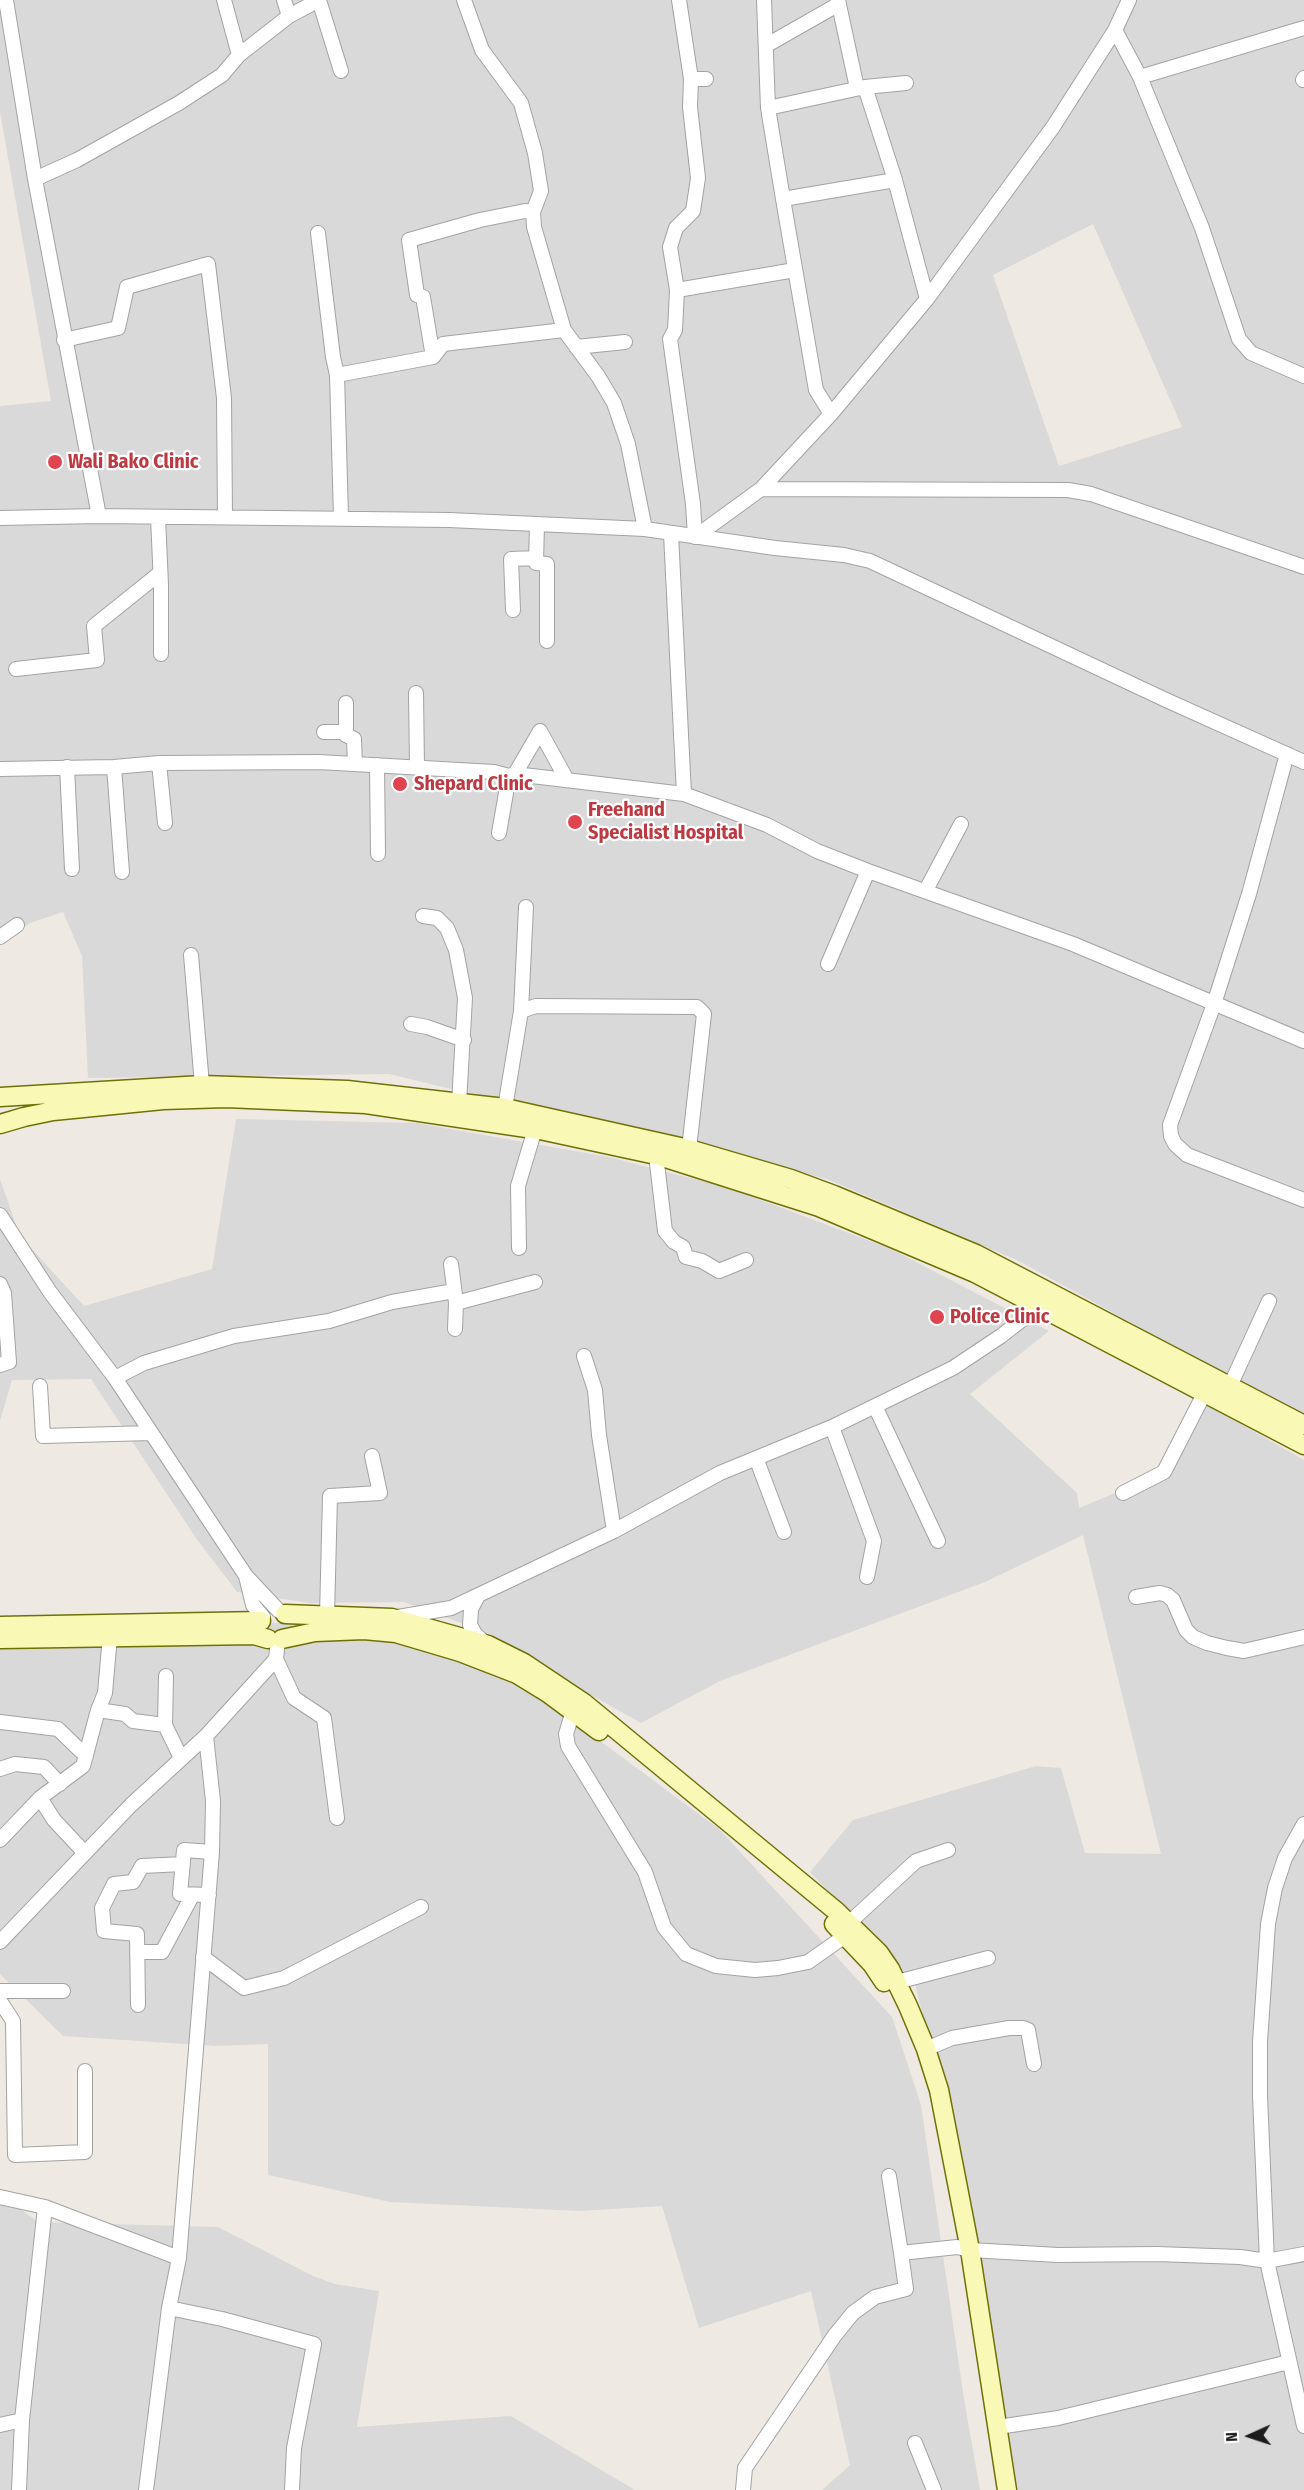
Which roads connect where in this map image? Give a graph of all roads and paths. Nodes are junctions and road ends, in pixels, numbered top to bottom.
1 (6, 0) edge
2 (224, 0) edge
3 (284, 0) edge
4 (319, 0) edge
5 (464, 0) edge
6 (679, 0) edge
7 (764, 0) edge
8 (1129, 0) edge
9 (839, 2) edge
10 (289, 16) junction
11 (1304, 28) edge
12 (1114, 30) junction
13 (767, 45) junction
14 (238, 56) junction
15 (341, 71) dead end
16 (1140, 77) junction
17 (691, 79) junction
18 (706, 79) dead end
19 (906, 83) dead end
20 (861, 88) junction
21 (768, 108) junction
22 (34, 179) junction
23 (895, 180) junction
24 (783, 199) junction
25 (533, 212) junction
26 (318, 233) dead end
27 (795, 270) junction
28 (677, 290) junction
29 (927, 299) junction
30 (564, 330) junction
31 (64, 340) junction
32 (625, 342) dead end
33 (576, 347) junction
34 (433, 357) junction
35 (337, 375) junction
36 (1304, 376) edge
37 (831, 414) junction
38 (761, 489) junction
39 (99, 516) junction
40 (158, 517) junction
41 (225, 517) junction
42 (341, 517) junction
43 (0, 518) edge
44 (537, 524) junction
45 (645, 529) junction
46 (671, 534) junction
47 (695, 537) junction
48 (536, 558) junction
49 (1304, 567) edge
50 (160, 573) junction
51 (513, 610) dead end
52 (547, 641) dead end
53 (161, 654) dead end
54 (16, 669) dead end
55 (416, 693) dead end
56 (346, 703) dead end
57 (324, 732) dead end
58 (346, 732) junction
59 (1287, 754) junction
60 (1304, 762) edge
61 (159, 763) junction
62 (355, 764) junction
63 (377, 765) junction
64 (67, 767) junction
65 (114, 767) junction
66 (417, 767) junction
67 (0, 768) edge
68 (512, 775) junction
69 (567, 780) junction
70 (684, 794) junction
71 (165, 823) dead end
72 (961, 824) dead end
73 (499, 832) dead end
74 (378, 854) dead end
75 (72, 869) dead end
76 (868, 871) junction
77 (122, 872) dead end
78 (926, 890) junction
79 (526, 907) dead end
80 (423, 916) dead end
81 (17, 925) dead end
82 (0, 937) edge
83 (191, 955) dead end
84 (828, 964) dead end
85 (1214, 1004) junction
86 (521, 1011) junction
87 (411, 1024) dead end
88 (464, 1040) junction
89 (1304, 1041) edge
90 (202, 1085) junction
91 (0, 1097) edge
92 (459, 1103) junction
93 (505, 1108) junction
94 (0, 1124) edge
95 (535, 1129) junction
96 (689, 1149) junction
97 (656, 1155) junction
98 (1304, 1200) edge
99 (0, 1215) edge
100 (519, 1248) dead end
101 (746, 1260) dead end
102 (451, 1264) dead end
103 (535, 1281) dead end
104 (0, 1284) edge
105 (455, 1297) junction
106 (1047, 1301) junction
107 (1269, 1301) dead end
108 (455, 1329) dead end
109 (584, 1356) dead end
110 (0, 1366) edge
111 (115, 1378) junction
112 (40, 1386) dead end
113 (1230, 1386) junction
114 (1204, 1394) junction
115 (875, 1406) junction
116 (1304, 1425) edge
117 (831, 1427) junction
118 (151, 1433) junction
119 (1304, 1445) edge
120 (372, 1456) dead end
121 (756, 1458) junction
122 (1123, 1493) dead end
123 (614, 1531) junction
124 (784, 1532) dead end
125 (938, 1540) dead end
126 (867, 1576) dead end
127 (478, 1596) junction
128 (1136, 1597) dead end
129 (272, 1616) junction
130 (327, 1616) junction
131 (392, 1618) junction
132 (0, 1626) edge
133 (110, 1636) junction
134 (1304, 1637) edge
135 (0, 1639) edge
136 (276, 1639) junction
137 (488, 1645) junction
138 (276, 1659) junction
139 (166, 1676) dead end
140 (98, 1710) junction
141 (573, 1711) junction
142 (0, 1722) edge
143 (165, 1725) junction
144 (206, 1736) junction
145 (86, 1756) junction
146 (181, 1758) junction
147 (0, 1769) edge
148 (60, 1784) junction
149 (40, 1798) junction
150 (338, 1818) dead end
151 (1304, 1824) edge
152 (0, 1840) edge
153 (948, 1850) dead end
154 (85, 1852) junction
155 (212, 1852) junction
156 (183, 1863) junction
157 (209, 1895) junction
158 (192, 1896) junction
159 (421, 1907) dead end
160 (847, 1929) junction
161 (0, 1942) edge
162 (137, 1952) junction
163 (203, 1957) junction
164 (988, 1958) dead end
165 (897, 1982) junction
166 (63, 1990) dead end
167 (0, 1991) edge
168 (0, 2001) edge
169 (138, 2005) dead end
170 (926, 2049) junction
171 (1034, 2064) dead end
172 (85, 2071) dead end
173 (889, 2176) dead end
174 (0, 2197) edge
175 (45, 2207) junction
176 (964, 2249) junction
177 (901, 2253) junction
178 (1304, 2254) edge
179 (179, 2258) junction
180 (1268, 2261) junction
181 (169, 2308) junction
182 (1289, 2362) junction
183 (22, 2420) junction
184 (0, 2425) edge
185 (1304, 2426) edge
186 (998, 2427) junction
187 (915, 2443) dead end
188 (19, 2490) edge
189 (146, 2490) edge
190 (292, 2490) edge
191 (743, 2490) edge
192 (934, 2490) edge
193 (996, 2490) edge
194 (1007, 2490) edge

1 - 22 street
2 - 14 street
3 - 10 street
4 - 10 street
4 - 15 street
5 - 25 street
6 - 17 street
7 - 13 street
8 - 12 street
9 - 13 street
9 - 20 street
10 - 14 street
11 - 16 street
12 - 16 street
12 - 29 street
13 - 21 street
14 - 22 street
16 - 36 street
17 - 18 street
17 - 28 street
19 - 20 street
20 - 21 street
20 - 23 street
21 - 24 street
22 - 31 street
23 - 24 street
23 - 29 street
24 - 27 street
25 - 30 street
25 - 34 street
26 - 35 street
27 - 28 street
27 - 37 street
28 - 47 street
29 - 37 street
30 - 33 street
30 - 34 street
31 - 39 street
31 - 41 street
32 - 33 street
33 - 45 street
34 - 35 street
35 - 42 street
37 - 38 street
38 - 47 street
38 - 49 street
39 - 40 street
39 - 43 street
40 - 41 street
40 - 50 street
41 - 42 street
42 - 44 street
44 - 45 street
44 - 48 street
45 - 46 street
46 - 47 street
46 - 70 street
47 - 59 street
48 - 51 street
48 - 52 street
50 - 53 street
50 - 54 street
55 - 66 street
56 - 58 street
57 - 58 street
58 - 62 street
59 - 60 street
59 - 85 street
61 - 62 street
61 - 65 street
61 - 71 street
62 - 63 street
63 - 66 street
63 - 74 street
64 - 65 street
64 - 67 street
64 - 75 street
65 - 77 street
66 - 68 street
68 - 69 street
68 - 69 street
68 - 73 street
69 - 70 street
70 - 76 street
72 - 78 street
76 - 78 street
76 - 84 street
78 - 85 street
79 - 86 street
80 - 88 street
81 - 82 street
83 - 90 street
85 - 89 street
85 - 98 street
86 - 93 street
86 - 96 street
87 - 88 street
88 - 92 street
90 - 91 main road
90 - 92 main road
92 - 93 main road
93 - 96 main road
94 - 95 main road
95 - 97 main road
95 - 100 street
96 - 106 main road
97 - 101 street
97 - 106 main road
99 - 111 street
102 - 105 street
103 - 105 street
104 - 110 street
105 - 108 street
105 - 111 street
106 - 113 main road
106 - 114 main road
106 - 115 street
107 - 113 street
109 - 123 street
111 - 118 street
112 - 118 street
113 - 116 main road
114 - 119 main road
114 - 122 street
115 - 117 street
115 - 125 street
117 - 121 street
117 - 126 street
118 - 129 street
120 - 130 street
121 - 123 street
121 - 124 street
123 - 127 street
127 - 131 street
127 - 137 street
128 - 134 street
129 - 130 main road
129 - 132 main road
129 - 136 main road
129 - 136 main road
130 - 131 main road
131 - 137 main road
133 - 135 main road
133 - 136 main road
133 - 140 street
136 - 138 street
136 - 141 main road
137 - 160 main road
138 - 144 street
138 - 150 street
139 - 143 street
140 - 143 street
140 - 145 street
141 - 160 main road
141 - 160 street
142 - 145 street
143 - 146 street
144 - 146 street
144 - 155 street
145 - 148 street
146 - 154 street
147 - 148 street
148 - 149 street
149 - 152 street
149 - 154 street
151 - 180 street
153 - 160 street
154 - 161 street
155 - 156 street
155 - 157 street
156 - 158 street
156 - 162 street
157 - 158 street
157 - 163 street
158 - 162 street
159 - 163 street
160 - 165 main road
160 - 176 main road
162 - 169 street
163 - 179 street
164 - 165 street
165 - 170 main road
166 - 167 street
168 - 172 street
170 - 171 street
170 - 176 main road
173 - 177 street
174 - 175 street
175 - 179 street
175 - 183 street
176 - 177 street
176 - 180 street
176 - 186 main road
176 - 193 main road
177 - 191 street
178 - 180 street
179 - 181 street
180 - 182 street
181 - 189 street
181 - 190 street
182 - 185 street
182 - 186 street
183 - 184 street
183 - 188 street
186 - 194 main road
187 - 192 street

